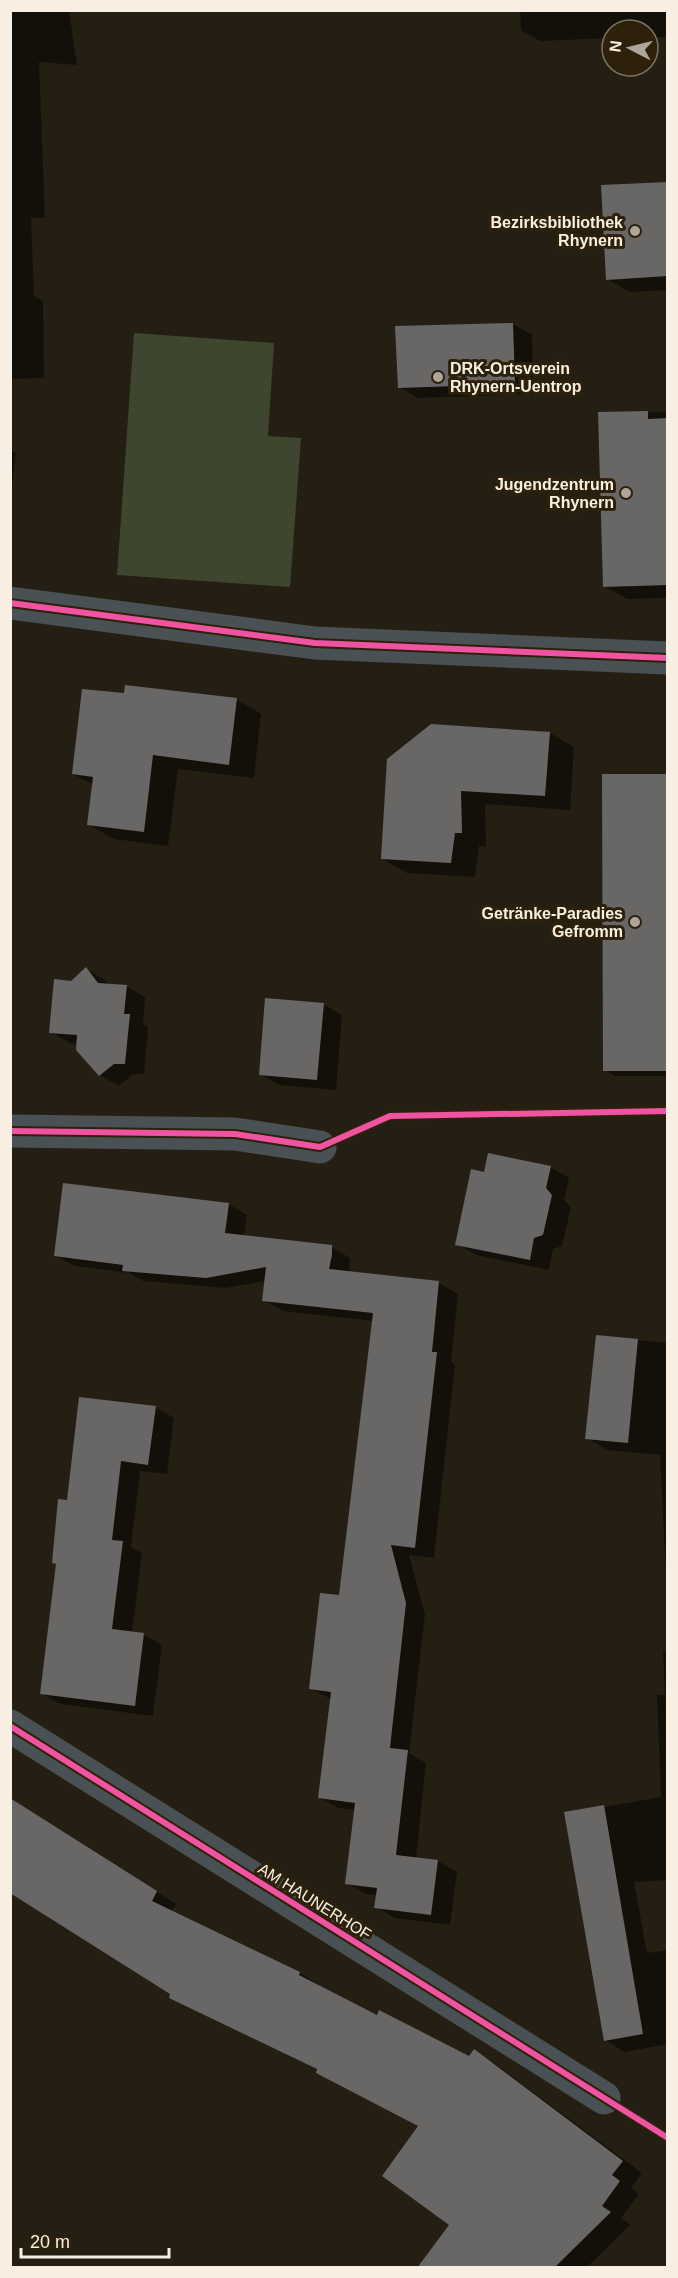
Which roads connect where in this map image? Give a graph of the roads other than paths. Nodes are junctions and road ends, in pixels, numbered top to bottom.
1 (10, 603) edge
2 (668, 658) edge
3 (10, 1131) edge
4 (320, 1147) dead end
5 (10, 1726) edge
6 (604, 2098) dead end

1 - 2 street
3 - 4 street
5 - 6 street, AM HAUNERHOF

